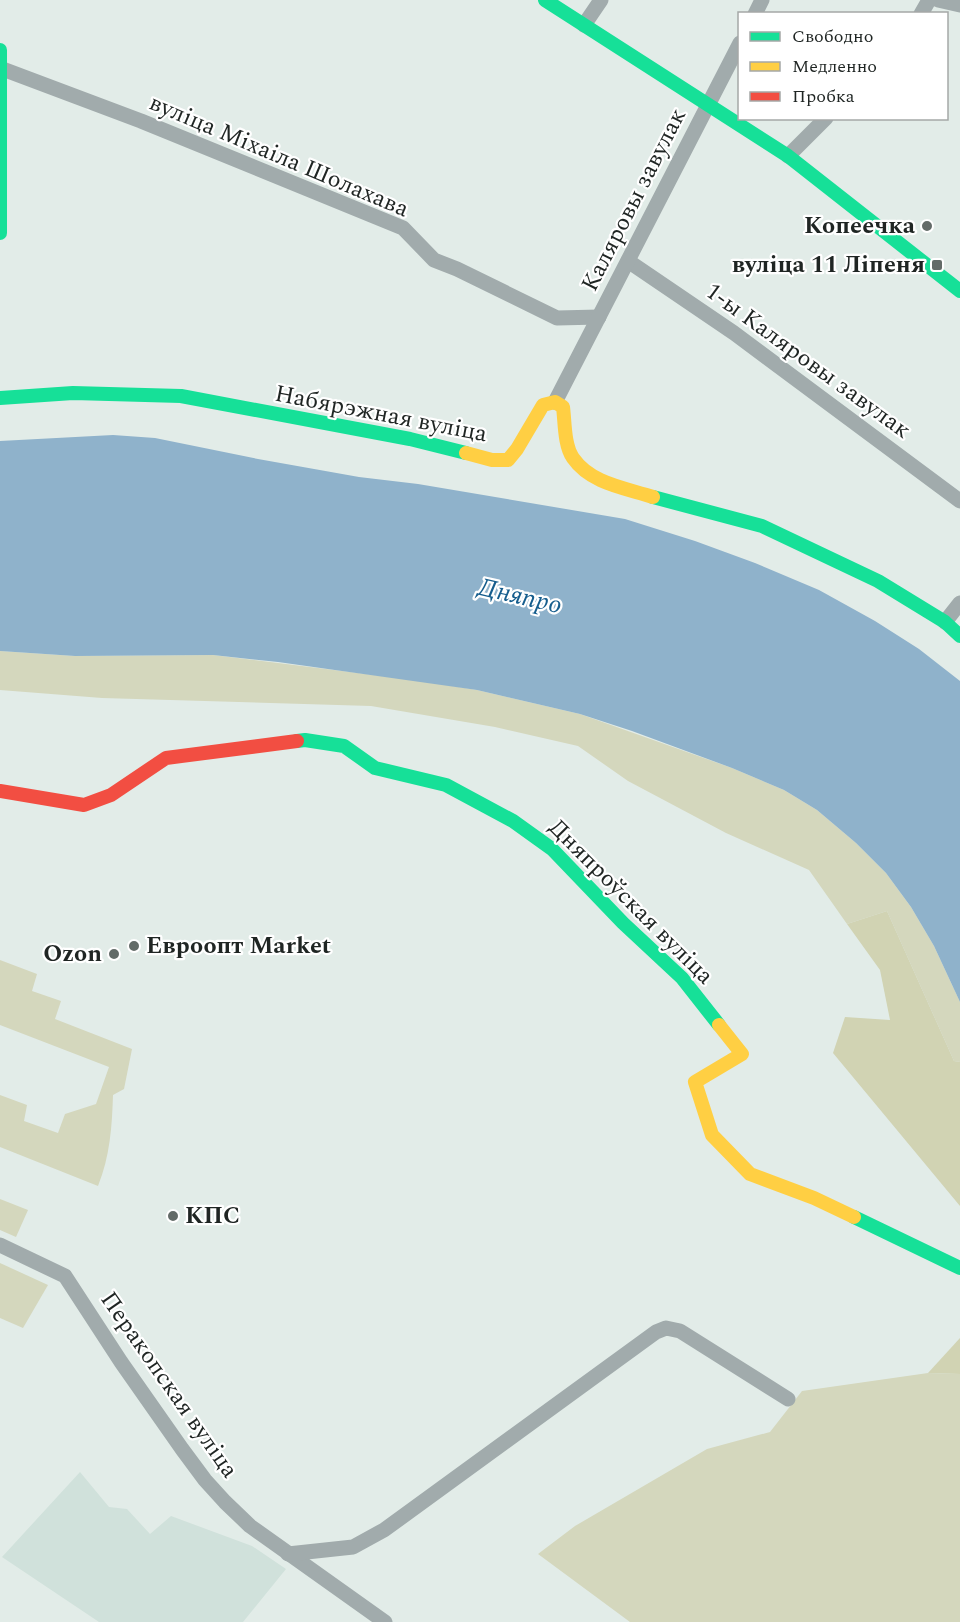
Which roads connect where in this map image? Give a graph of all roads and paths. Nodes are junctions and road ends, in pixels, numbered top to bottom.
1 (544, 0) edge
2 (601, 0) edge
3 (938, 0) edge
4 (960, 5) edge
5 (584, 25) junction
6 (738, 48) edge
7 (0, 50) edge
8 (1, 68) edge
9 (709, 104) junction
10 (824, 120) edge
11 (788, 156) junction
12 (0, 233) edge
13 (628, 261) junction
14 (960, 291) edge
15 (599, 317) junction
16 (0, 398) edge
17 (555, 402) junction
18 (960, 501) edge
19 (960, 603) edge
20 (945, 622) junction
21 (960, 636) edge
22 (0, 792) edge
23 (0, 1245) edge
24 (960, 1268) edge
25 (788, 1399) dead end
26 (288, 1554) junction
27 (385, 1622) edge

1 - 5 street
2 - 5 street
3 - 4 street
5 - 9 street
6 - 9 street, Каляровы завулак
7 - 8 street
8 - 12 street
8 - 15 street, вуліца Міхаіла Шолахава
9 - 11 street
9 - 13 street, Каляровы завулак
10 - 11 street
11 - 14 street
13 - 15 street, Каляровы завулак
13 - 18 street, 1-ы Каляровы завулак
15 - 17 street, Каляровы завулак
16 - 17 street, Набярэжная вуліца
17 - 20 street
19 - 20 street
20 - 21 street
22 - 24 street, Дняпроўская вуліца
23 - 26 street, Перакопская вуліца
25 - 26 street
26 - 27 street, Перакопская вуліца

